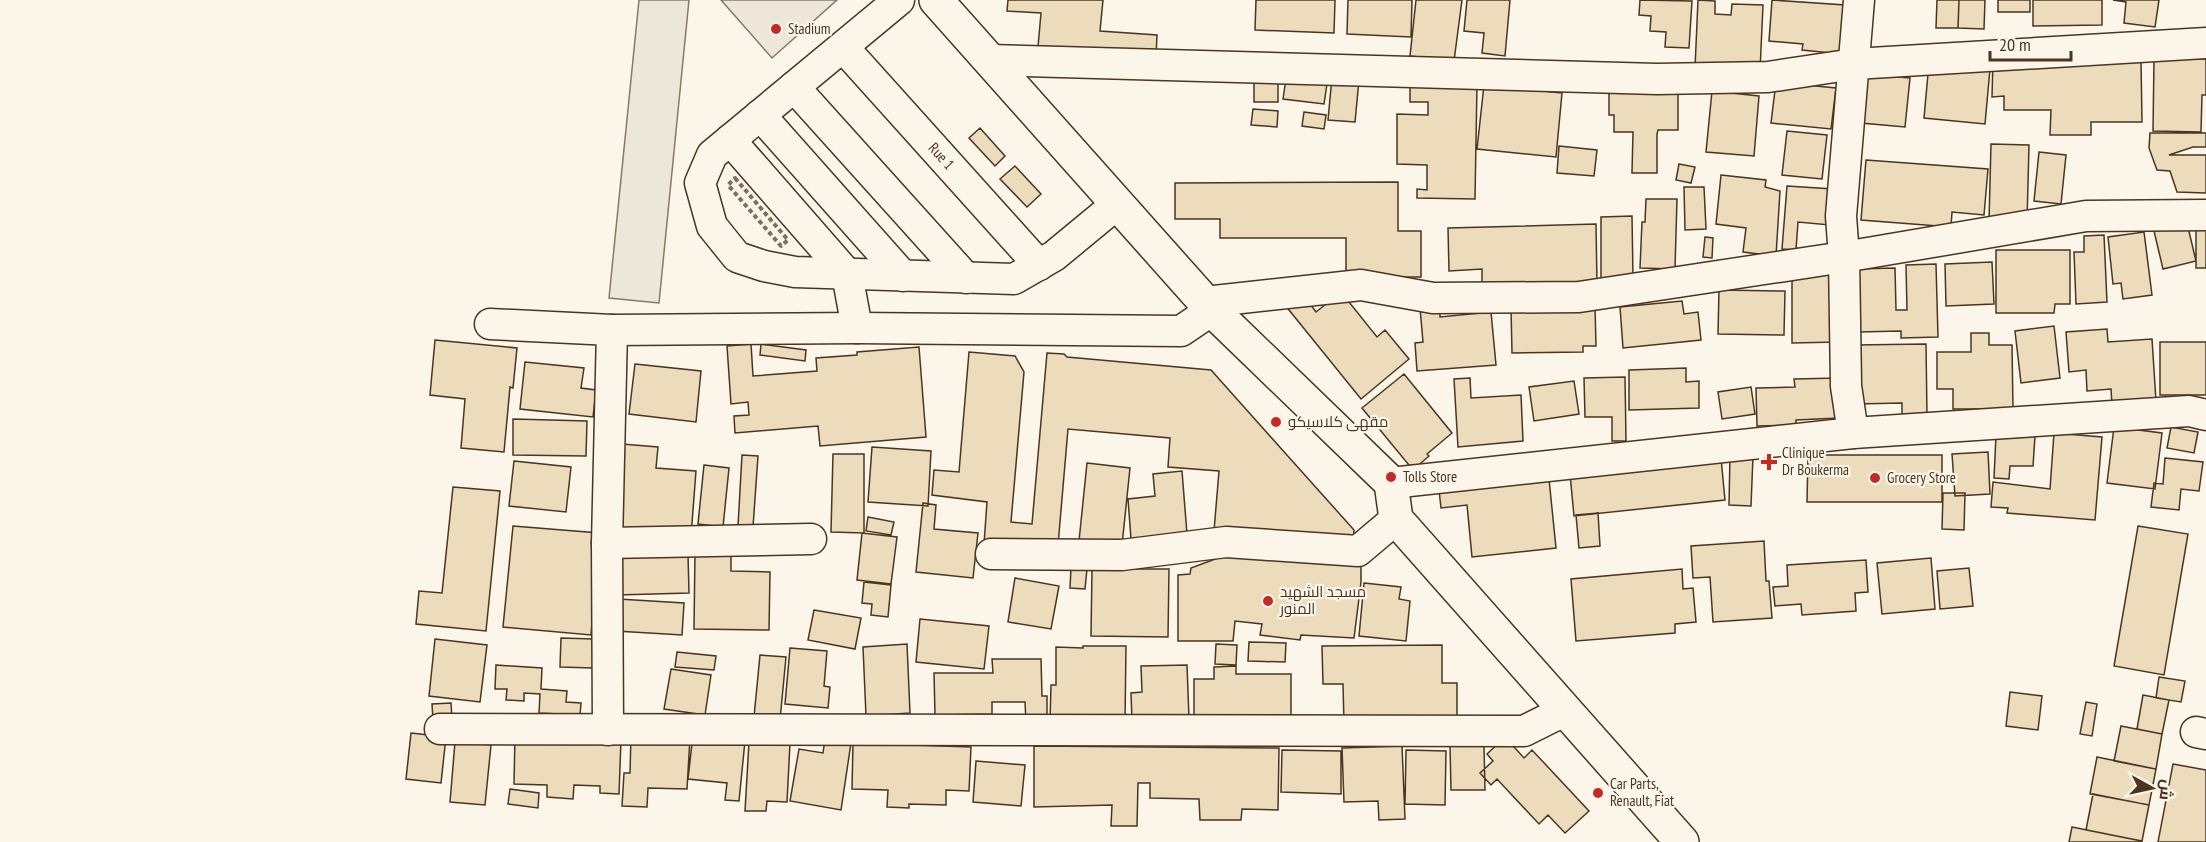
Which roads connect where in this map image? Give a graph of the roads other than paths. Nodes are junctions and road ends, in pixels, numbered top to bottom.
1 (899, 0) edge
2 (936, 0) edge
3 (1860, 0) edge
4 (2206, 43) edge
5 (843, 47) junction
6 (988, 60) junction
7 (1854, 64) junction
8 (795, 87) junction
9 (760, 115) junction
10 (730, 140) junction
11 (1117, 204) junction
12 (2206, 214) edge
13 (1844, 257) junction
14 (1039, 265) junction
15 (847, 274) junction
16 (903, 276) junction
17 (966, 278) junction
18 (1209, 306) junction
19 (490, 324) dead end
20 (857, 328) junction
21 (612, 330) junction
22 (2206, 415) edge
23 (1853, 433) junction
24 (1391, 483) junction
25 (1396, 519) junction
26 (811, 538) dead end
27 (607, 543) junction
28 (991, 554) dead end
29 (1566, 710) junction
30 (440, 729) dead end
31 (608, 730) junction
32 (1682, 842) edge

1 - 5 street
2 - 6 main road
3 - 7 street
4 - 7 street
5 - 8 street
5 - 14 street, Rue 1
6 - 7 street
6 - 11 main road
7 - 13 street
8 - 9 street
8 - 17 street
9 - 10 street
9 - 16 street
10 - 15 street
10 - 15 street
11 - 14 street
11 - 18 main road
12 - 13 street
13 - 18 street
13 - 23 street
14 - 17 street
15 - 16 street
15 - 20 street
16 - 17 street
18 - 20 street
18 - 24 main road
19 - 21 street
20 - 21 street
21 - 27 street
22 - 23 street
23 - 24 street
24 - 25 main road
25 - 28 street
25 - 29 main road
26 - 27 street
27 - 31 street
29 - 31 street
29 - 32 main road
30 - 31 street

